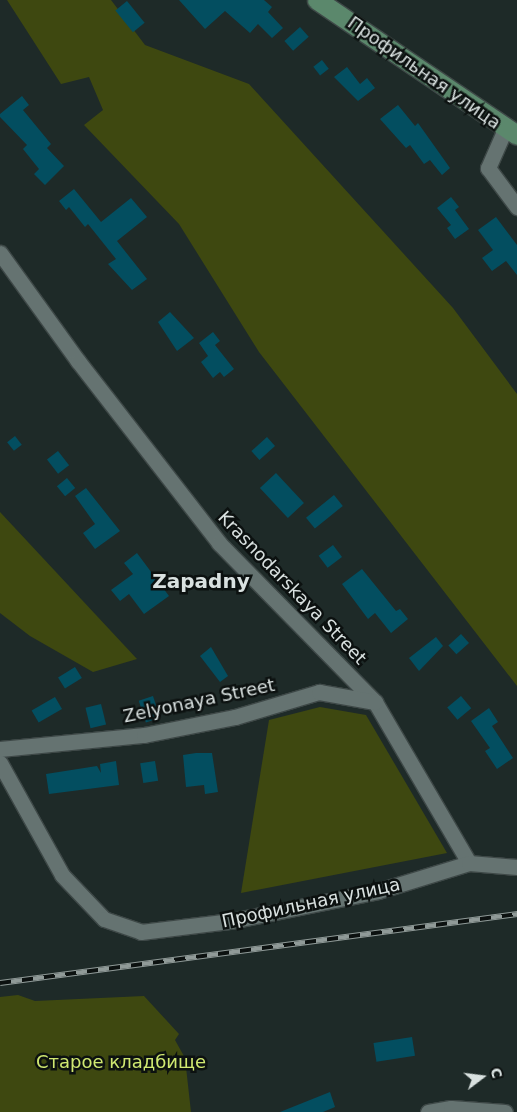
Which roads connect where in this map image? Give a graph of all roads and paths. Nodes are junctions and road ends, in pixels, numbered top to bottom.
1 (317, 0) edge
2 (512, 131) edge
3 (517, 207) edge
4 (0, 253) edge
5 (375, 702) junction
6 (0, 749) edge
7 (0, 763) edge
8 (469, 863) junction
9 (517, 867) edge
10 (428, 1112) edge
11 (505, 1112) edge

1 - 2 main road, Профильная улица
2 - 3 street, Профильная улица
4 - 5 street, Krasnodarskaya Street
5 - 6 street, Zelyonaya Street
5 - 8 street, Krasnodarskaya Street
7 - 8 street, Профильная улица
8 - 9 street, Профильная улица
10 - 11 street

